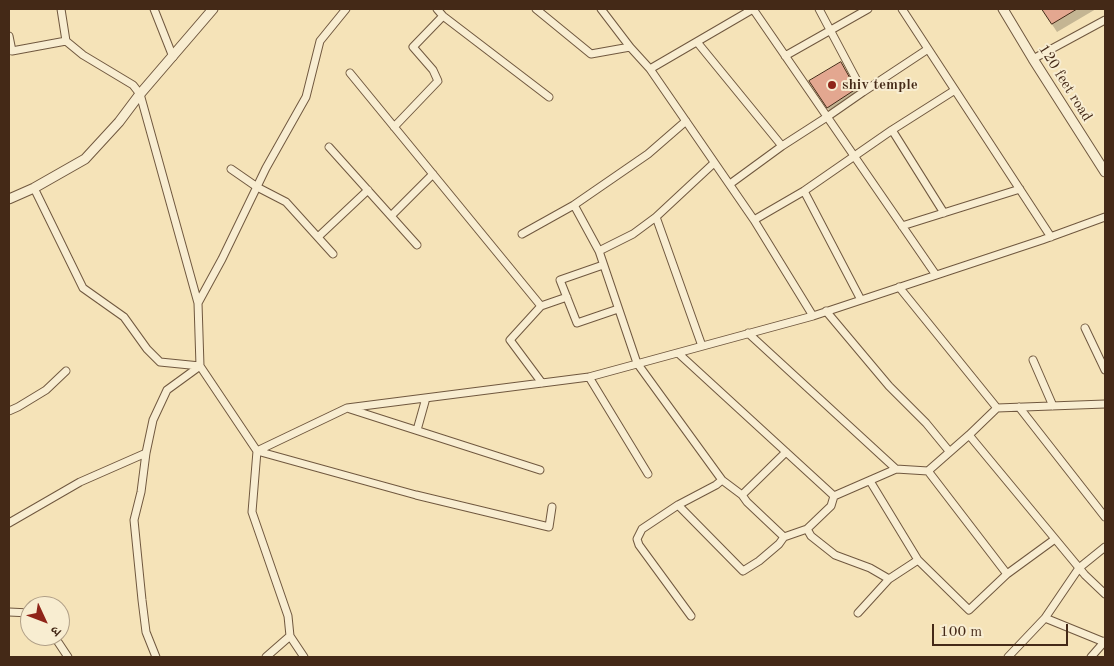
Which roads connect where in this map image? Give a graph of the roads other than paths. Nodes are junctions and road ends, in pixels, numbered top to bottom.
1 (61, 9) edge
2 (154, 9) edge
3 (213, 9) edge
4 (346, 9) edge
5 (436, 9) edge
6 (536, 9) edge
7 (601, 9) edge
8 (819, 9) edge
9 (868, 9) edge
10 (902, 9) edge
11 (1003, 9) edge
12 (443, 16) junction
13 (1105, 20) edge
14 (830, 30) junction
15 (9, 36) edge
16 (66, 40) junction
17 (697, 42) junction
18 (630, 47) junction
19 (928, 49) junction
20 (785, 56) junction
21 (173, 57) junction
22 (1033, 59) junction
23 (650, 70) junction
24 (350, 74) dead end
25 (955, 90) junction
26 (864, 92) junction
27 (140, 94) junction
28 (549, 97) dead end
29 (827, 117) junction
30 (686, 122) junction
31 (394, 127) junction
32 (892, 130) junction
33 (782, 146) junction
34 (329, 147) dead end
35 (854, 157) junction
36 (714, 163) junction
37 (231, 169) dead end
38 (1105, 172) edge
39 (433, 174) junction
40 (730, 184) junction
41 (257, 187) junction
42 (34, 188) junction
43 (1020, 189) junction
44 (368, 190) junction
45 (804, 191) junction
46 (9, 199) edge
47 (574, 205) junction
48 (944, 213) junction
49 (391, 216) junction
50 (1105, 216) edge
51 (656, 217) junction
52 (754, 220) junction
53 (902, 226) junction
54 (522, 234) dead end
55 (318, 237) junction
56 (1051, 237) junction
57 (417, 245) dead end
58 (599, 251) junction
59 (333, 254) dead end
60 (603, 265) junction
61 (936, 275) junction
62 (899, 288) junction
63 (566, 297) junction
64 (861, 300) junction
65 (198, 303) junction
66 (541, 306) junction
67 (618, 309) junction
68 (826, 312) junction
69 (814, 316) junction
70 (1085, 328) dead end
71 (748, 333) junction
72 (702, 346) junction
73 (678, 353) junction
74 (1033, 360) dead end
75 (638, 363) junction
76 (200, 366) junction
77 (1105, 370) edge
78 (66, 371) dead end
79 (589, 377) junction
80 (542, 383) junction
81 (426, 398) junction
82 (1105, 404) edge
83 (1053, 406) junction
84 (1019, 407) junction
85 (347, 408) junction
86 (997, 408) junction
87 (9, 411) edge
88 (417, 430) junction
89 (969, 435) junction
90 (257, 451) junction
91 (786, 452) junction
92 (949, 452) junction
93 (146, 453) junction
94 (540, 470) dead end
95 (896, 470) junction
96 (928, 471) junction
97 (648, 474) dead end
98 (722, 480) junction
99 (870, 481) junction
100 (742, 495) junction
101 (834, 496) junction
102 (678, 505) junction
103 (552, 507) dead end
104 (1105, 517) edge
105 (9, 523) edge
106 (807, 529) junction
107 (784, 537) junction
108 (1055, 539) junction
109 (1105, 546) edge
110 (918, 560) junction
111 (1079, 568) junction
112 (1007, 574) junction
113 (889, 579) junction
114 (1105, 594) edge
115 (858, 613) dead end
116 (691, 616) dead end
117 (1045, 618) junction
118 (290, 636) junction
119 (1105, 642) edge
120 (61, 646) edge
121 (68, 657) edge
122 (156, 657) edge
123 (266, 657) edge
124 (304, 657) edge
125 (1008, 657) edge
126 (1091, 657) edge

1 - 16 street
2 - 21 street
3 - 21 street
4 - 41 street
5 - 12 street
6 - 18 street
7 - 18 street
8 - 14 street
9 - 14 street
10 - 19 street
11 - 22 street, 120 feet road
12 - 28 street
12 - 31 street
13 - 22 street
14 - 20 street
14 - 26 street
15 - 16 street
16 - 27 street
17 - 20 street
17 - 23 street
17 - 33 street
18 - 23 street
19 - 25 street
19 - 26 street
20 - 29 street
21 - 27 street
22 - 38 street, 120 feet road
23 - 30 street
24 - 31 street
25 - 32 street
25 - 43 street
26 - 29 street
27 - 42 street
27 - 65 street
29 - 33 street
29 - 35 street
30 - 36 street
30 - 47 street
31 - 39 street
32 - 35 street
32 - 48 street
33 - 40 street
34 - 44 street
35 - 45 street
35 - 53 street
36 - 40 street
36 - 51 street
37 - 41 street
39 - 49 street
39 - 66 street
40 - 52 street
41 - 55 street
41 - 65 street
42 - 46 street
42 - 76 street
43 - 48 street
43 - 56 street
44 - 49 street
44 - 55 street
45 - 52 street
45 - 64 street
47 - 54 street
47 - 58 street
48 - 53 street
49 - 57 street
50 - 56 street
51 - 58 street
51 - 72 street
52 - 69 street
53 - 61 street
55 - 59 street
56 - 61 street
58 - 60 street
60 - 63 street
60 - 67 street
61 - 62 street
62 - 64 street
62 - 86 street
63 - 66 street
63 - 67 street
64 - 68 street
65 - 76 street
66 - 80 street
67 - 75 street
68 - 69 street
68 - 92 street
69 - 71 street
70 - 77 street
71 - 72 street
71 - 95 street
72 - 73 street
73 - 75 street
73 - 91 street
74 - 83 street
75 - 79 street
75 - 98 street
76 - 90 street
76 - 93 street
78 - 87 street
79 - 80 street
79 - 97 street
80 - 81 street
81 - 85 street
81 - 88 street
82 - 83 street
83 - 84 street
84 - 86 street
84 - 104 street
85 - 88 street
85 - 90 street
86 - 89 street
88 - 94 street
89 - 92 street
89 - 108 street
90 - 103 street
90 - 118 street
91 - 100 street
91 - 101 street
92 - 96 street
93 - 105 street
93 - 122 street
95 - 96 street
95 - 99 street
96 - 112 street
98 - 100 street
98 - 102 street
99 - 101 street
99 - 110 street
100 - 107 street
101 - 106 street
102 - 107 street
102 - 116 street
106 - 107 street
106 - 113 street
108 - 111 street
108 - 112 street
109 - 111 street
110 - 112 street
110 - 113 street
111 - 114 street
111 - 117 street
113 - 115 street
117 - 119 street
117 - 125 street
118 - 123 street
118 - 124 street
119 - 126 street
120 - 121 street

